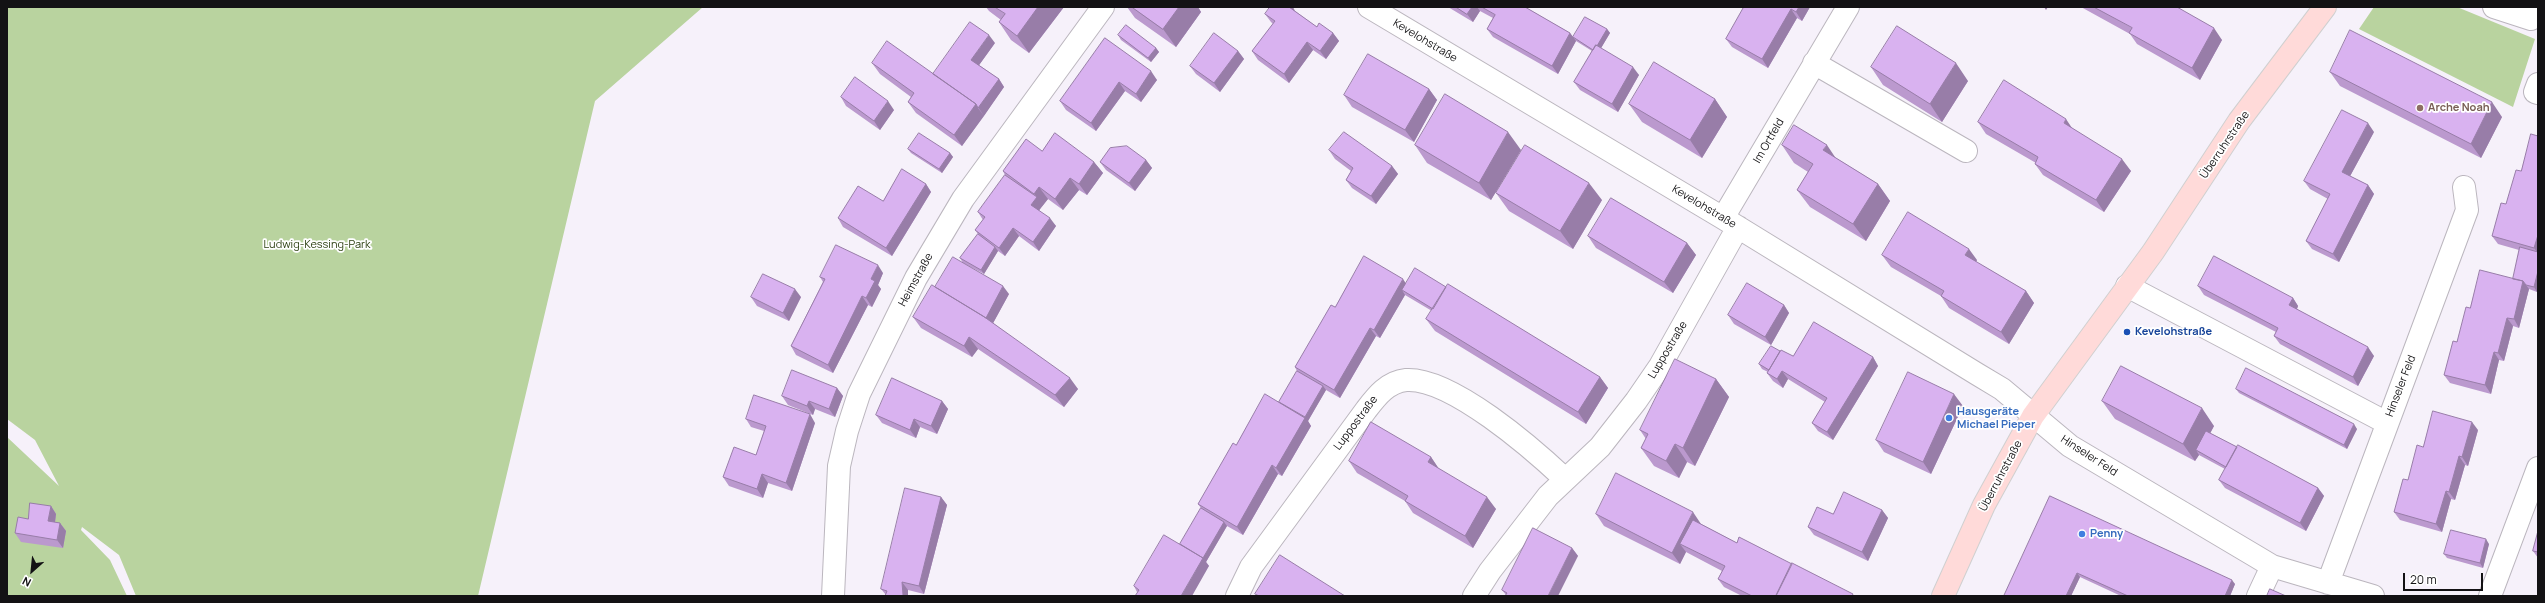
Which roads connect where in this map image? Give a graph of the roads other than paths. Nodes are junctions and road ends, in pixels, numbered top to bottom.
1 (1103, 7) edge
2 (1368, 7) edge
3 (1848, 7) edge
4 (2325, 7) edge
5 (2494, 7) edge
6 (2534, 17) edge
7 (1814, 63) junction
8 (2538, 84) edge
9 (2538, 93) edge
10 (1966, 152) dead end
11 (2464, 187) dead end
12 (1731, 223) junction
13 (2128, 286) junction
14 (2033, 416) junction
15 (2387, 423) junction
16 (2538, 468) edge
17 (1565, 479) junction
18 (2272, 566) junction
19 (2328, 583) junction
20 (833, 596) edge
21 (1237, 596) edge
22 (1474, 596) edge
23 (1943, 596) edge
24 (2258, 596) edge
25 (2373, 596) edge
26 (2490, 596) edge

1 - 20 street, Heimstraße
2 - 12 street, Kevelohstraße
3 - 7 street, Im Ortfeld
4 - 13 main road, Überruhrstraße
5 - 6 street
7 - 10 street
7 - 12 street, Im Ortfeld
8 - 9 street
11 - 15 street, Hinseler Feld
12 - 14 street, Kevelohstraße
12 - 17 street, Luppostraße
13 - 14 main road, Überruhrstraße
13 - 15 street
14 - 18 street, Hinseler Feld
14 - 23 main road, Überruhrstraße
15 - 19 street, Hinseler Feld
16 - 26 street
17 - 21 street, Luppostraße
17 - 22 street, Luppostraße
18 - 19 street, Hinseler Feld
18 - 24 street
19 - 25 street, Hinseler Feld

